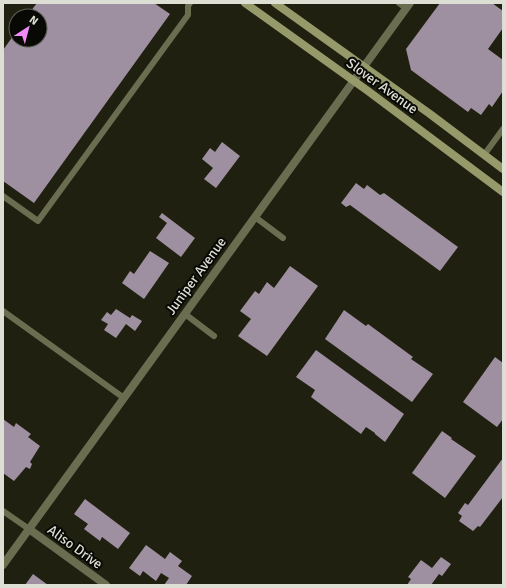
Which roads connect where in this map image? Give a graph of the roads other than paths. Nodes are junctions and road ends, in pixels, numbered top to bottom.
1 (190, 3) edge
2 (245, 3) edge
3 (275, 3) edge
4 (405, 5) edge
5 (364, 67) junction
6 (353, 81) junction
7 (503, 129) edge
8 (484, 155) junction
9 (503, 168) edge
10 (503, 192) edge
11 (3, 196) edge
12 (255, 218) junction
13 (284, 238) dead end
14 (3, 311) edge
15 (185, 314) junction
16 (214, 336) dead end
17 (124, 398) junction
18 (3, 511) edge
19 (29, 529) junction
20 (3, 565) edge
21 (106, 585) edge

1 - 11 lane
2 - 6 main road, Slover Avenue
3 - 5 main road, Slover Avenue
4 - 5 street, Juniper Avenue
5 - 6 street, Juniper Avenue
5 - 8 main road, Slover Avenue
6 - 10 main road, Slover Avenue
6 - 12 street, Juniper Avenue
7 - 8 lane
8 - 9 main road, Slover Avenue
12 - 13 lane
12 - 15 street, Juniper Avenue
14 - 17 lane
15 - 16 lane
15 - 17 street, Juniper Avenue
17 - 19 street, Juniper Avenue
18 - 19 lane
19 - 20 street, Juniper Avenue
19 - 21 street, Aliso Drive

